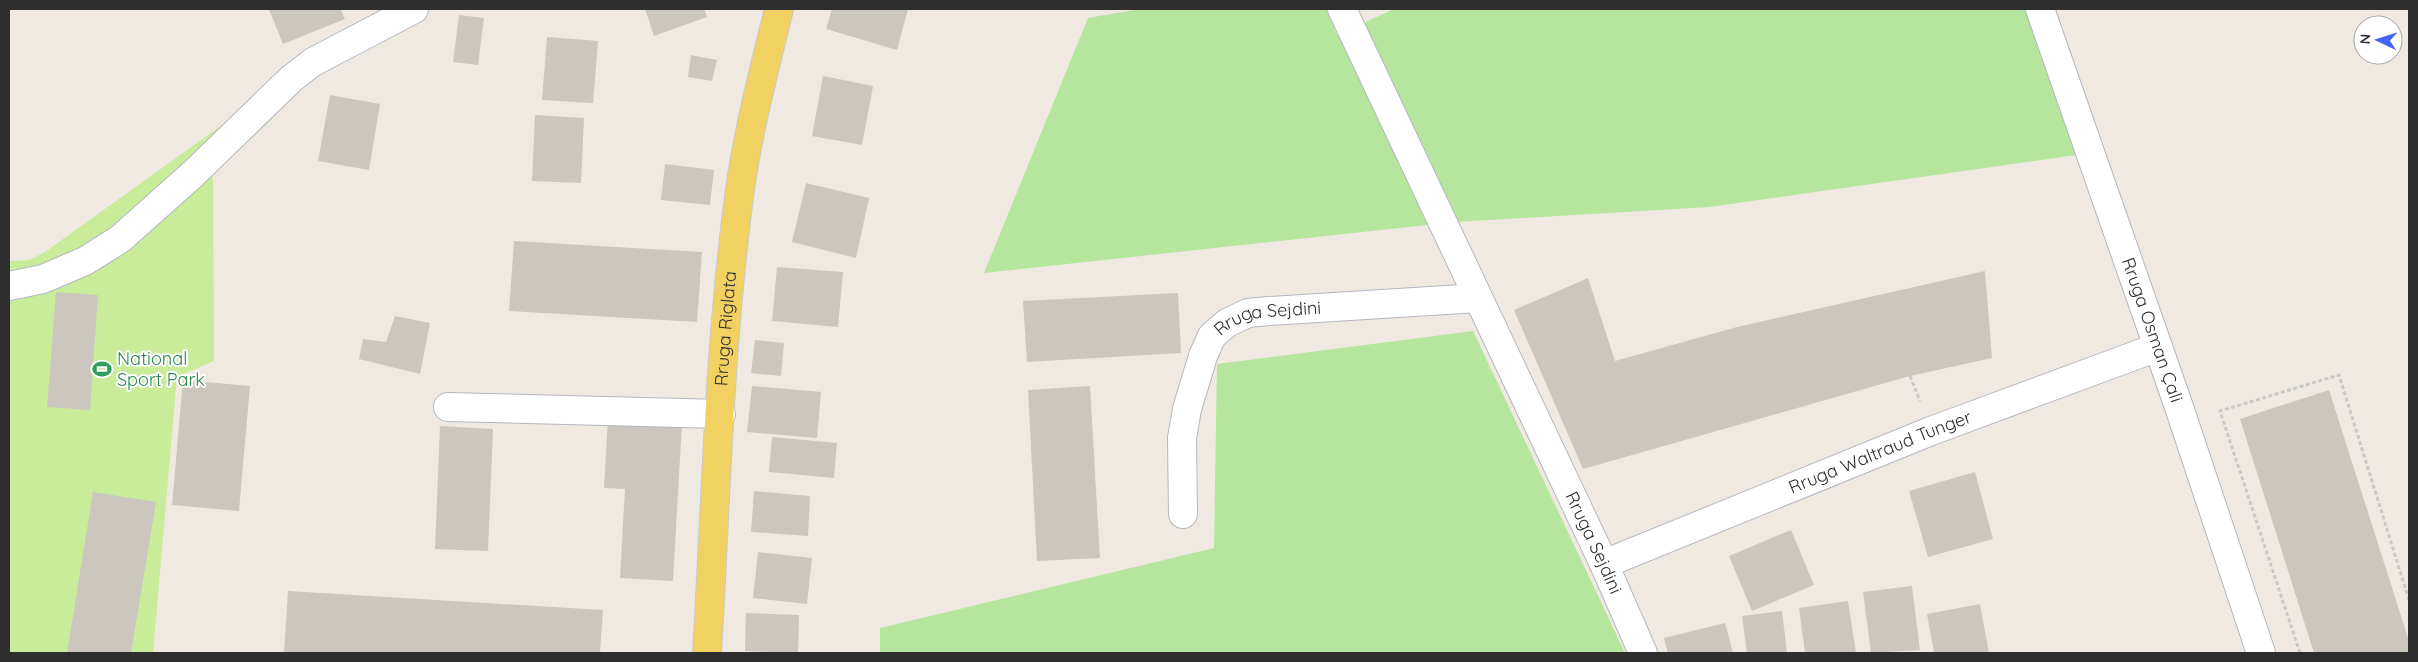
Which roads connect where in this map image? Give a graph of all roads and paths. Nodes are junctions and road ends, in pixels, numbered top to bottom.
1 (414, 9) edge
2 (779, 9) edge
3 (1342, 9) edge
4 (2040, 9) edge
5 (9, 286) edge
6 (1478, 298) junction
7 (2158, 347) junction
8 (448, 406) dead end
9 (721, 414) junction
10 (1184, 514) dead end
11 (1604, 564) junction
12 (2409, 600) edge
13 (707, 653) edge
14 (1643, 653) edge
15 (2260, 653) edge
16 (2300, 653) edge

1 - 5 street
2 - 9 main road, Rruga Riglata
3 - 6 street, Rruga Sejdini
4 - 7 street, Rruga Osman Çali
6 - 10 street, Rruga Sejdini
6 - 11 street, Rruga Sejdini
7 - 11 street, Rruga Waltraud Tunger
7 - 15 street, Rruga Osman Çali
8 - 9 street
9 - 13 main road, Rruga Riglata
11 - 14 street, Rruga Sejdini
12 - 16 path

